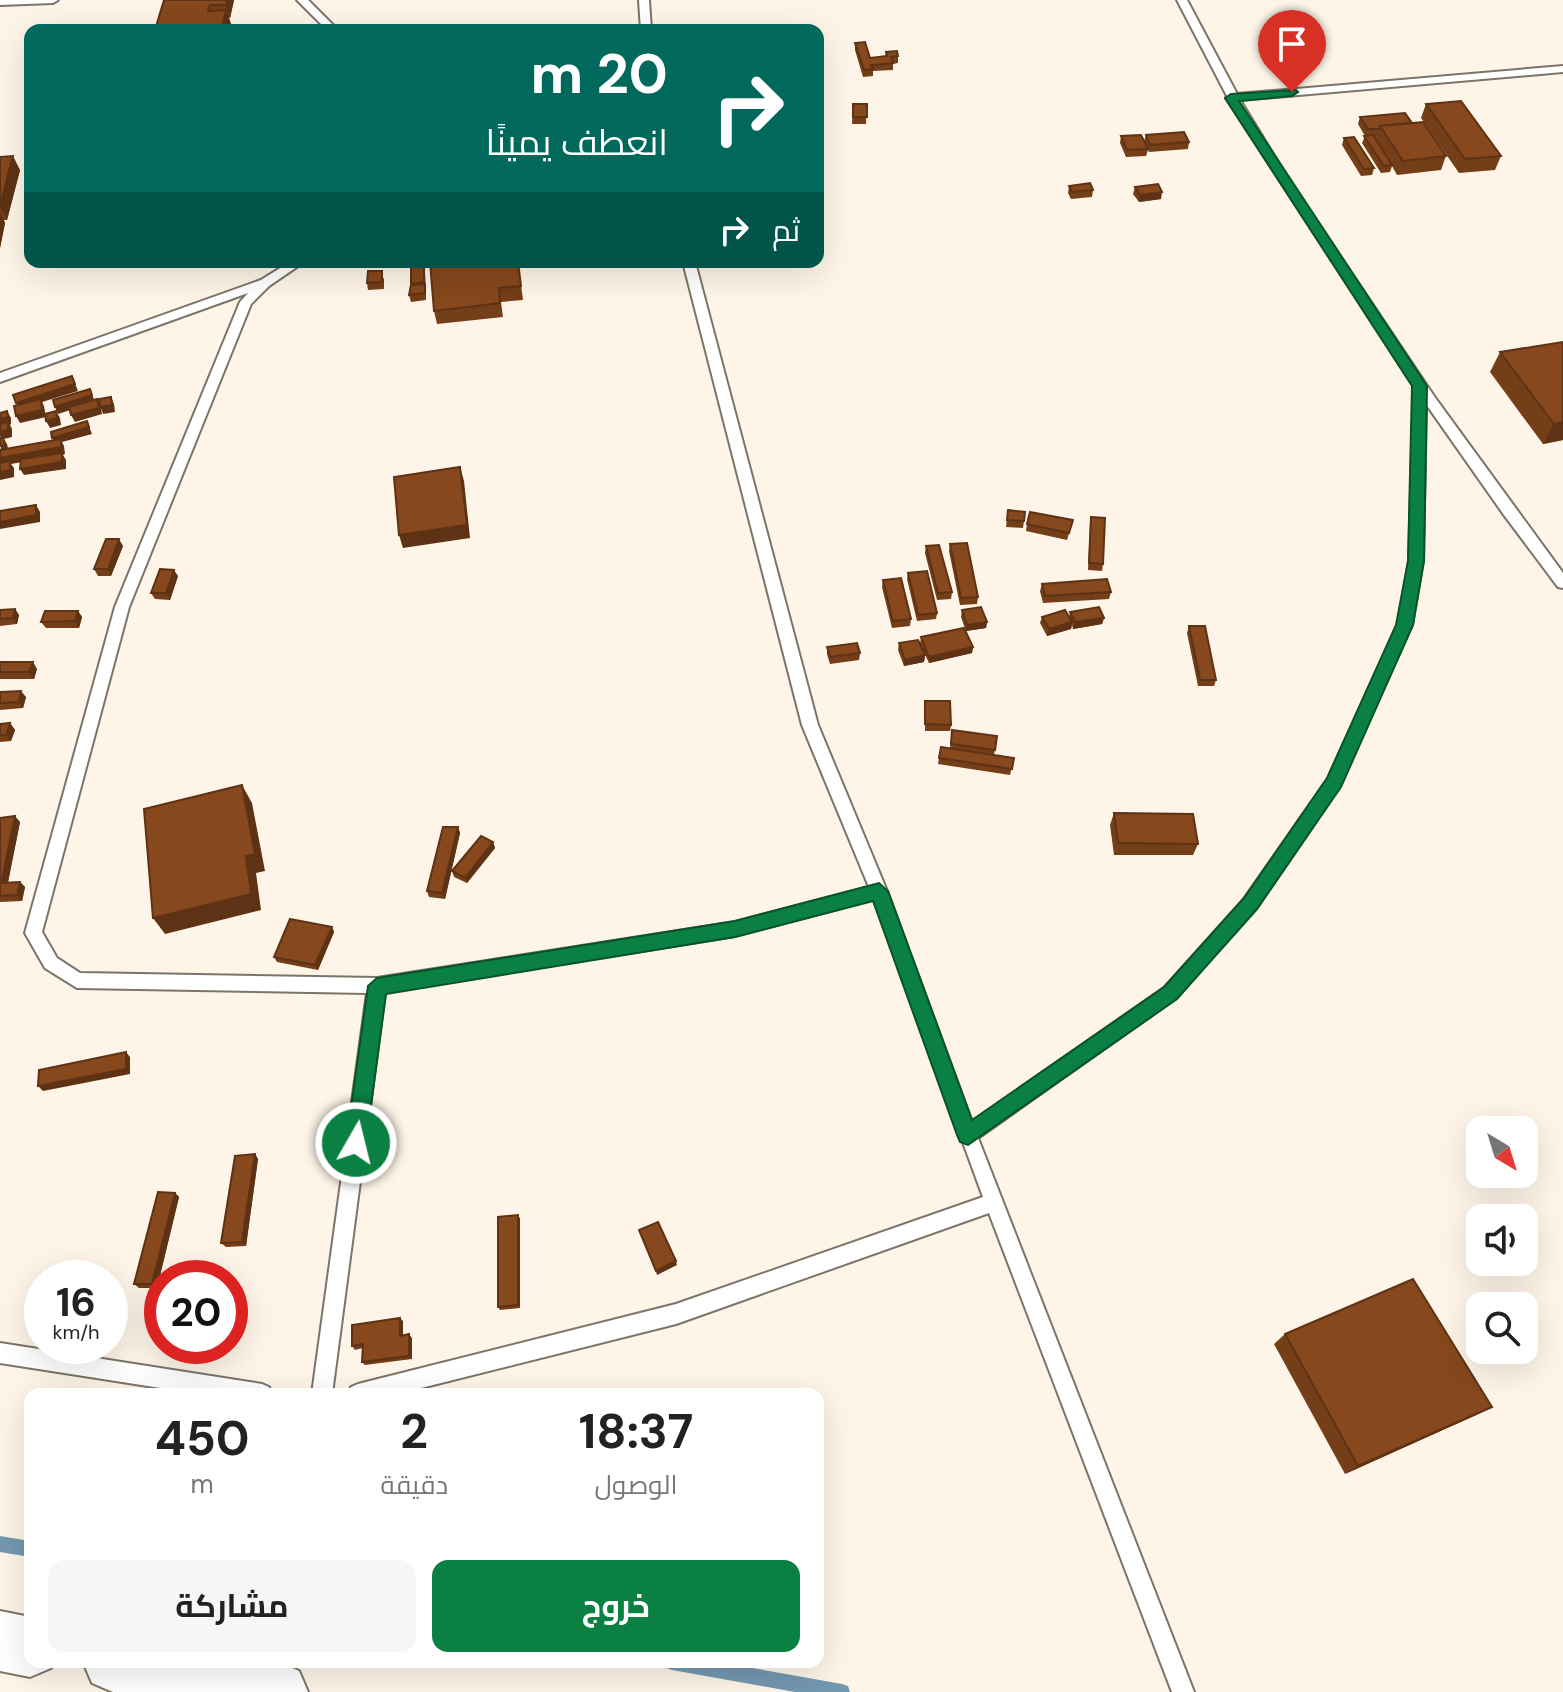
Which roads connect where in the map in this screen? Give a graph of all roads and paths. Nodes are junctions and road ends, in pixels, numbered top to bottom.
1 (53, 0) edge
2 (302, 0) edge
3 (644, 0) edge
4 (1182, 0) edge
5 (0, 2) edge
6 (327, 24) edge
7 (646, 24) edge
8 (1563, 69) edge
9 (1231, 98) junction
10 (289, 268) edge
11 (691, 268) edge
12 (265, 283) junction
13 (0, 378) edge
14 (1420, 386) junction
15 (1563, 583) edge
16 (879, 891) junction
17 (377, 986) junction
18 (968, 1135) junction
19 (993, 1202) junction
20 (0, 1353) edge
21 (224, 1388) edge
22 (323, 1388) edge
23 (382, 1388) edge
24 (0, 1641) edge
25 (24, 1646) edge
26 (146, 1668) edge
27 (278, 1692) edge
28 (1183, 1692) edge

1 - 5 lane
2 - 6 lane
3 - 7 lane
4 - 9 lane
8 - 9 lane
9 - 14 lane
10 - 12 lane
11 - 16 lane
12 - 13 lane
12 - 17 lane
14 - 15 lane
14 - 18 lane
16 - 17 lane
16 - 18 lane
17 - 22 lane
18 - 19 lane
19 - 23 lane
19 - 28 lane
20 - 21 lane
24 - 25 highway
26 - 27 highway

